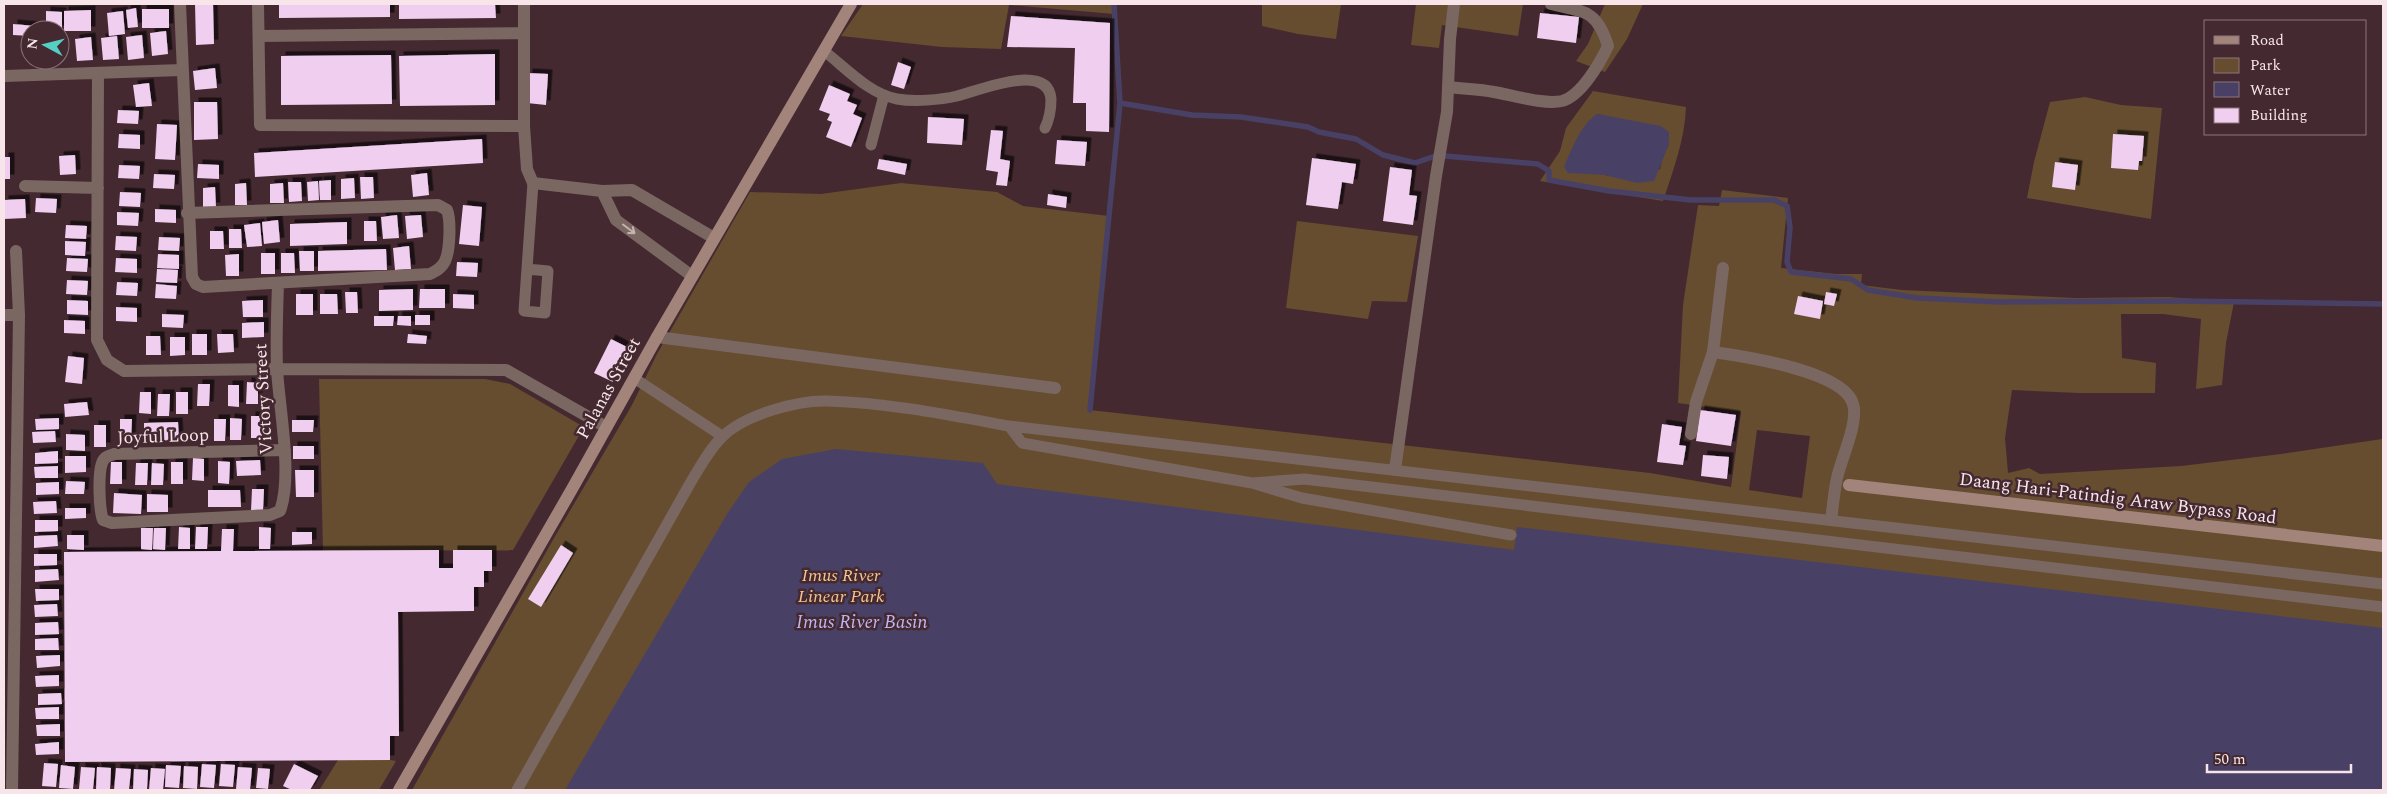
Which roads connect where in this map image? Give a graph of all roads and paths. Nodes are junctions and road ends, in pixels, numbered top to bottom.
1 (180, 4) edge
2 (258, 4) edge
3 (524, 4) edge
4 (851, 4) edge
5 (1454, 4) edge
6 (1551, 4) edge
7 (524, 33) junction
8 (258, 36) junction
9 (824, 51) junction
10 (182, 70) junction
11 (98, 73) junction
12 (4, 76) edge
13 (1448, 87) junction
14 (884, 95) junction
15 (524, 126) junction
16 (1045, 128) dead end
17 (871, 145) dead end
18 (533, 183) junction
19 (25, 186) dead end
20 (98, 188) junction
21 (602, 191) junction
22 (187, 213) junction
23 (714, 238) junction
24 (16, 252) dead end
25 (1723, 268) dead end
26 (527, 269) dead end
27 (692, 276) junction
28 (278, 284) junction
29 (4, 315) edge
30 (19, 315) junction
31 (657, 337) junction
32 (1713, 352) junction
33 (277, 369) junction
34 (634, 378) junction
35 (1055, 388) dead end
36 (4, 415) edge
37 (17, 415) junction
38 (1009, 426) junction
39 (606, 427) junction
40 (1691, 434) dead end
41 (722, 436) junction
42 (285, 450) junction
43 (1395, 470) junction
44 (1252, 483) junction
45 (1849, 485) dead end
46 (10, 510) edge
47 (280, 510) joint
48 (1831, 520) junction
49 (1511, 535) dead end
50 (2383, 546) edge
51 (2383, 584) edge
52 (2383, 607) edge
53 (9, 609) edge
54 (8, 708) edge
55 (12, 790) edge
56 (399, 790) edge
57 (517, 790) edge

1 - 10 street
2 - 8 street
3 - 7 street
4 - 9 main road, Palanas Street
5 - 13 street
6 - 13 street
7 - 8 street
7 - 15 street
8 - 15 street
9 - 14 lane
9 - 23 main road, Palanas Street
10 - 11 street
10 - 22 street
11 - 12 street
11 - 20 street
13 - 43 street
14 - 16 lane
14 - 17 lane
15 - 18 street
18 - 21 street
18 - 26 lane
19 - 20 street
20 - 33 street
21 - 23 street
21 -> 27 street
22 - 28 street
22 - 28 street
23 - 27 main road, Palanas Street
24 - 30 street
25 - 32 street
27 - 31 main road, Palanas Street
28 - 33 street, Victory Street
29 - 30 street
30 - 37 street
31 - 34 main road, Palanas Street
31 - 35 street
32 - 40 street
32 - 48 street
33 - 39 street
33 - 42 street, Victory Street
34 - 39 main road, Palanas Street
34 - 41 lane
36 - 37 street
37 - 46 street
38 - 41 lane
38 - 43 lane
38 - 44 lane
39 - 56 main road, Palanas Street
41 - 57 lane
42 - 47 street, Victory Street
42 - 47 street, Joyful Loop
43 - 48 lane
44 - 49 lane
44 - 52 lane
45 - 50 main road, Daang Hari-Patindig Araw Bypass Road
46 - 53 street
48 - 51 lane
53 - 54 street
54 - 55 street

